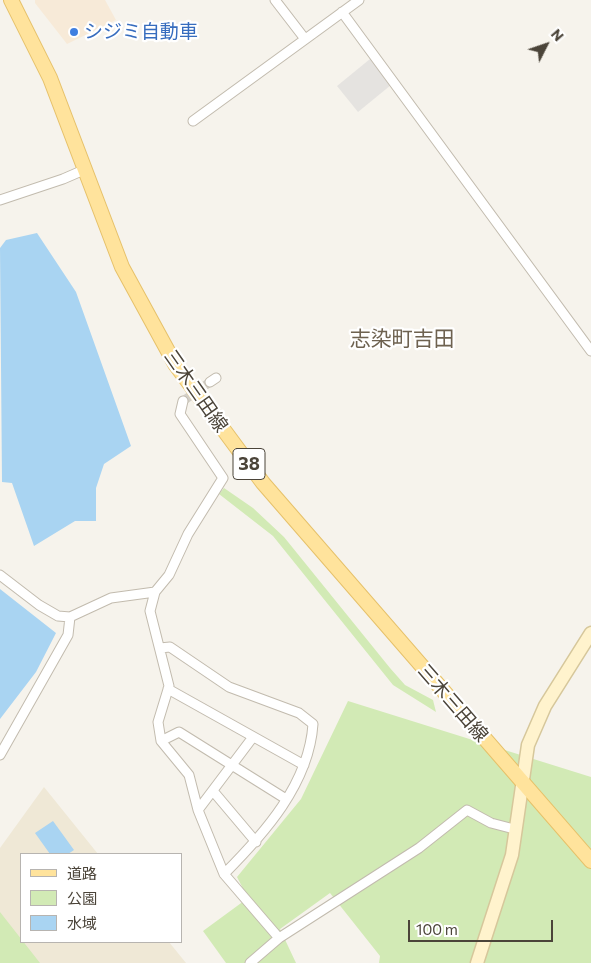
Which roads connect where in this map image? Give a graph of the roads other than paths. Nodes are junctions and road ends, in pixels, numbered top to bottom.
1 (11, 0) edge
2 (275, 0) edge
3 (358, 0) edge
4 (342, 12) junction
5 (305, 39) junction
6 (194, 121) dead end
7 (86, 169) junction
8 (0, 200) edge
9 (591, 351) edge
10 (183, 401) dead end
11 (0, 575) edge
12 (155, 592) junction
13 (70, 617) junction
14 (591, 633) edge
15 (160, 648) junction
16 (168, 689) junction
17 (253, 737) junction
18 (161, 741) junction
19 (0, 755) edge
20 (304, 765) junction
21 (233, 766) junction
22 (521, 781) junction
23 (213, 791) junction
24 (286, 799) junction
25 (198, 810) junction
26 (514, 829) junction
27 (256, 842) junction
28 (591, 861) edge
29 (224, 874) junction
30 (279, 938) junction
31 (250, 963) edge
32 (477, 963) edge

1 - 7 main road, 三木三田線 / 38
2 - 5 street
3 - 4 street
4 - 5 street
4 - 9 street
5 - 6 street
7 - 8 street
7 - 22 main road, 三木三田線 / 38
10 - 12 street
11 - 13 street
12 - 13 street
12 - 15 street
13 - 19 street
14 - 22 street
15 - 16 street
15 - 20 street
16 - 17 street
16 - 18 street
17 - 20 street
17 - 21 street
18 - 21 street
18 - 25 street
20 - 24 street
21 - 23 street
21 - 24 street
22 - 26 street
22 - 28 main road, 三木三田線 / 38
23 - 25 street
23 - 27 street
24 - 27 street
25 - 29 street
26 - 30 street
26 - 32 street
27 - 29 street
29 - 30 street
30 - 31 street

